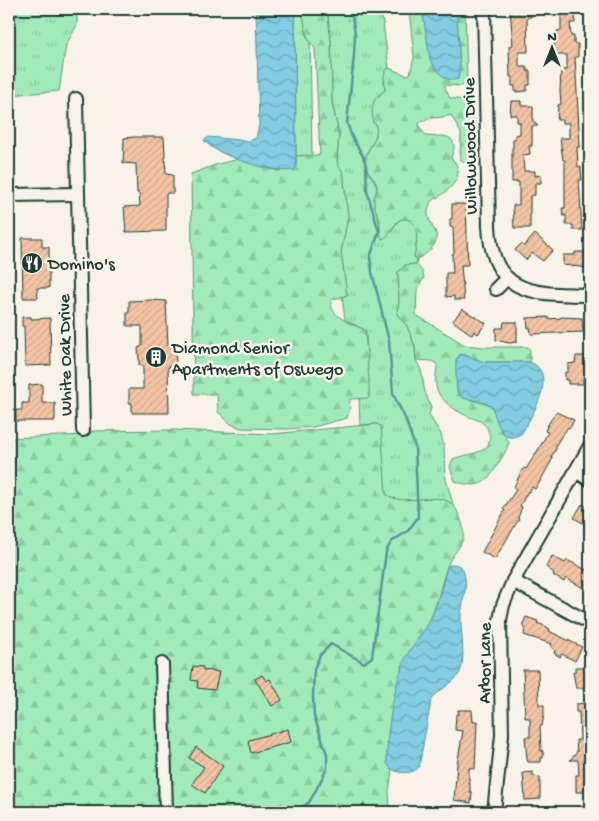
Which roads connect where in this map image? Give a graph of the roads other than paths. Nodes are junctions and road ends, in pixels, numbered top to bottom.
1 (484, 9) edge
2 (76, 100) dead end
3 (78, 194) junction
4 (9, 195) edge
5 (507, 278) junction
6 (496, 289) dead end
7 (590, 295) edge
8 (83, 430) dead end
9 (590, 446) edge
10 (576, 471) junction
11 (590, 480) edge
12 (513, 581) junction
13 (590, 623) edge
14 (162, 664) dead end
15 (166, 812) edge
16 (494, 812) edge

1 - 5 street, Willowwood Drive
2 - 3 street, White Oak Drive
3 - 4 street
3 - 8 street, White Oak Drive
5 - 6 street
5 - 7 street, Willowwood Drive
9 - 10 street, Arbor Lane
10 - 11 street
10 - 12 street, Arbor Lane
12 - 13 street
12 - 16 street, Arbor Lane
14 - 15 street

